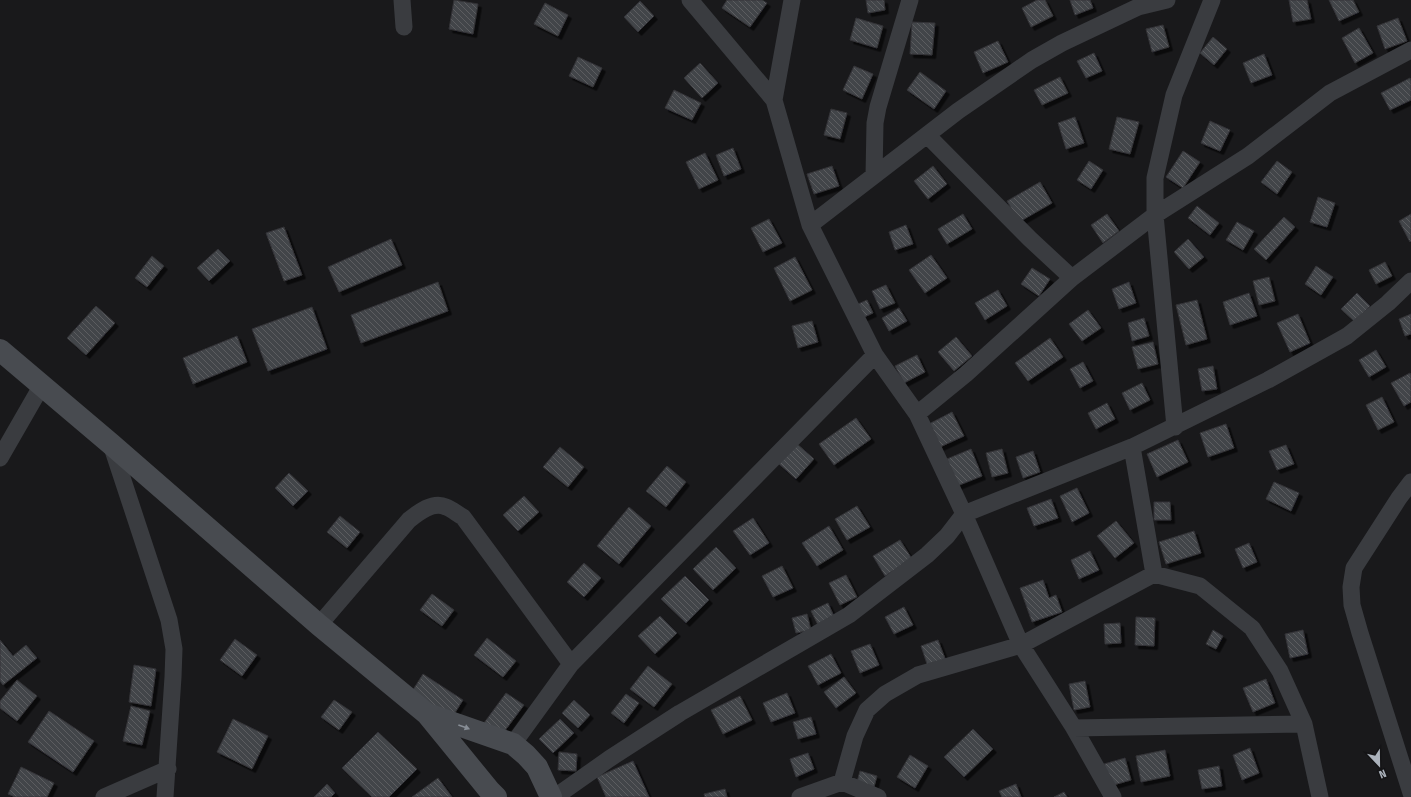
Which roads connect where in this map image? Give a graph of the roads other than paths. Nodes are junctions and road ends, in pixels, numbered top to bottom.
1 (402, 0) edge
2 (690, 0) edge
3 (792, 0) edge
4 (910, 0) edge
5 (1167, 0) edge
6 (1212, 0) edge
7 (1139, 3) edge
8 (404, 27) dead end
9 (1411, 50) edge
10 (774, 100) junction
11 (927, 135) junction
12 (874, 176) junction
13 (1155, 215) junction
14 (810, 225) junction
15 (1072, 278) junction
16 (1411, 281) edge
17 (0, 350) edge
18 (874, 355) junction
19 (42, 385) junction
20 (917, 414) junction
21 (1175, 427) junction
22 (111, 444) junction
23 (1132, 447) junction
24 (0, 458) edge
25 (1411, 482) edge
26 (964, 514) junction
27 (1154, 574) junction
28 (319, 625) junction
29 (1021, 645) junction
30 (571, 664) junction
31 (427, 714) junction
32 (1304, 724) junction
33 (1074, 728) junction
34 (512, 744) junction
35 (168, 769) junction
36 (842, 782) junction
37 (1411, 793) edge
38 (104, 797) edge
39 (166, 797) edge
40 (496, 797) edge
41 (551, 797) edge
42 (555, 797) edge
43 (800, 797) edge
44 (878, 797) edge
45 (1113, 797) edge
46 (1320, 797) edge

1 - 8 street
2 - 10 street
3 - 10 street
4 - 12 street
5 - 7 street
6 - 13 street
7 - 11 street
9 - 13 street
10 - 14 street
11 - 12 street
11 - 15 street
12 - 14 street
13 - 15 street
13 - 21 street
14 - 18 street
15 - 20 street
16 - 21 street
17 - 19 street
18 - 20 street
18 - 30 street
19 - 22 street
19 - 24 street
20 - 26 street
21 - 23 street
22 - 28 street
22 - 35 street
23 - 26 street
23 - 27 street
25 - 37 street
26 - 29 street
26 - 42 street
27 - 29 street
27 - 32 street
28 - 30 street
28 - 31 street
29 - 33 street
29 - 36 street
30 - 34 street
31 -> 34 street
31 - 40 street
32 - 33 street
32 - 46 street
33 - 45 street
34 - 41 street
35 - 38 street
35 - 39 street
36 - 43 street
36 - 44 street

